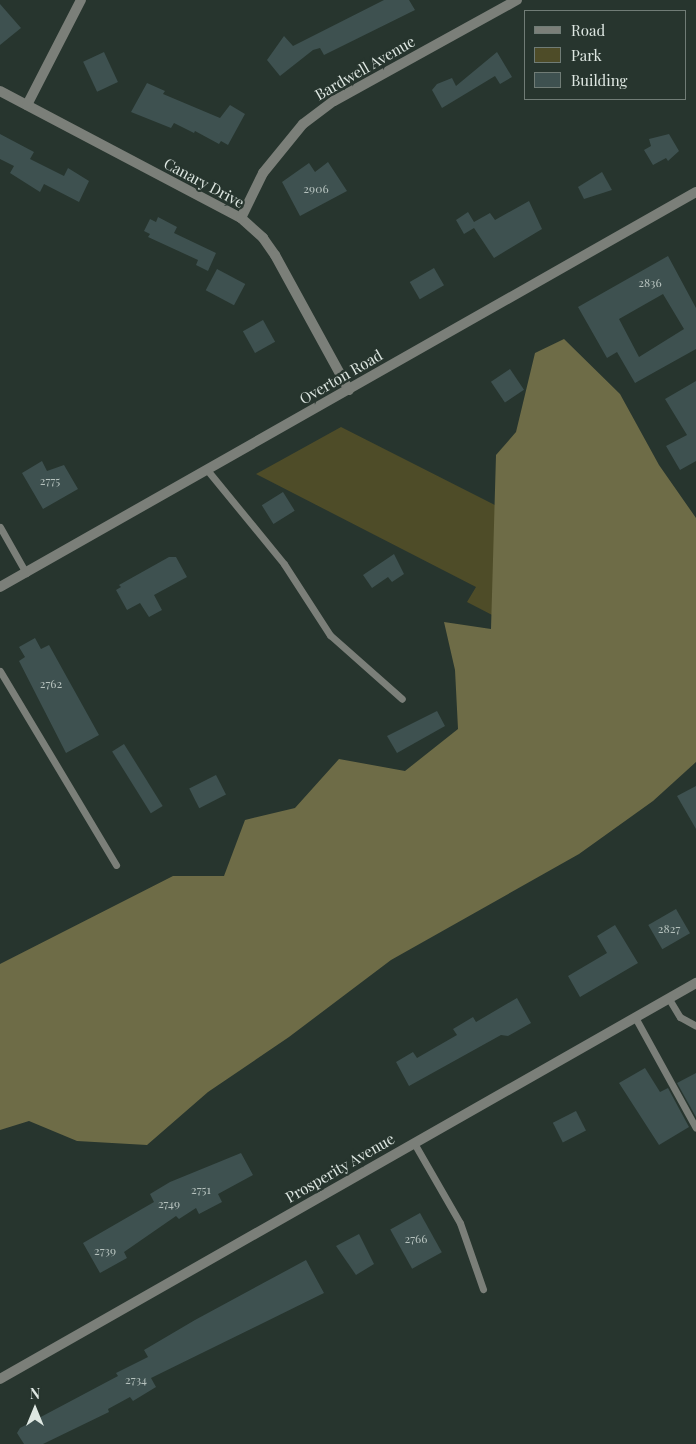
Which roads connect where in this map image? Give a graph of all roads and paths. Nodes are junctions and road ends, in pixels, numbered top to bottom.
1 (81, 0) edge
2 (517, 0) edge
3 (0, 91) edge
4 (27, 105) junction
5 (696, 192) edge
6 (241, 218) junction
7 (349, 390) junction
8 (208, 471) junction
9 (0, 527) edge
10 (26, 573) junction
11 (0, 587) edge
12 (0, 671) edge
13 (402, 699) dead end
14 (116, 865) dead end
15 (696, 983) edge
16 (669, 999) junction
17 (636, 1018) junction
18 (696, 1026) edge
19 (696, 1128) edge
20 (414, 1143) junction
21 (483, 1289) dead end
22 (0, 1379) edge

1 - 4 street
2 - 6 street, Bardwell Avenue
3 - 4 street, Canary Drive
4 - 6 street, Canary Drive
5 - 7 street, Overton Road
6 - 7 street, Canary Drive
7 - 8 street, Overton Road
8 - 10 street, Overton Road
8 - 13 lane
9 - 10 lane
10 - 11 street, Overton Road
12 - 14 lane
15 - 16 street, Prosperity Avenue
16 - 17 street, Prosperity Avenue
16 - 18 lane
17 - 19 lane
17 - 20 street, Prosperity Avenue
20 - 21 lane
20 - 22 street, Prosperity Avenue

